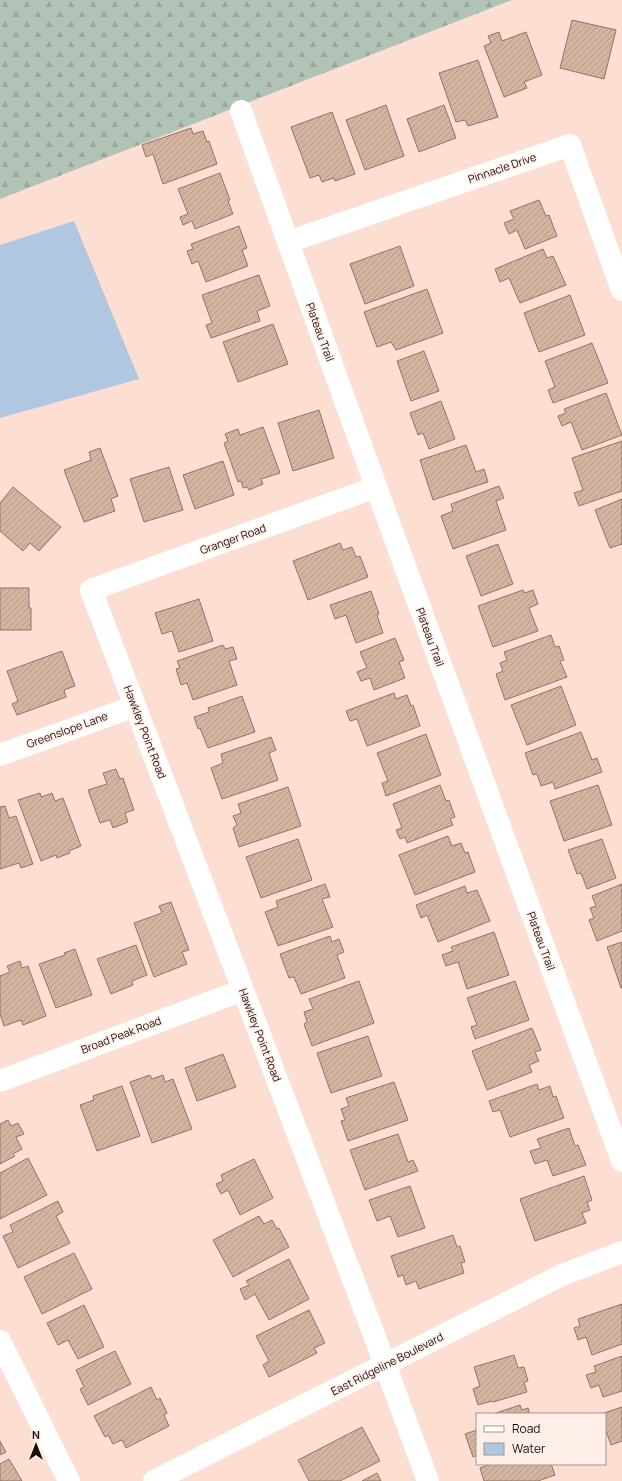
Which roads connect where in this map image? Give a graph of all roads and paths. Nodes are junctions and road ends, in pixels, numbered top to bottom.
1 (241, 111) dead end
2 (288, 242) junction
3 (622, 290) edge
4 (376, 487) junction
5 (91, 590) joint
6 (135, 706) junction
7 (0, 755) edge
8 (243, 990) junction
9 (0, 1081) edge
10 (622, 1161) edge
11 (622, 1252) edge
12 (0, 1341) edge
13 (385, 1365) junction
14 (69, 1481) edge
15 (154, 1481) edge
16 (428, 1481) edge

1 - 2 street, Plateau Trail
2 - 3 street, Pinnacle Drive
2 - 4 street, Plateau Trail
4 - 5 street, Granger Road
4 - 10 street, Plateau Trail
5 - 6 street, Hawkley Point Road
6 - 7 street, Greenslope Lane
6 - 8 street, Hawkley Point Road
8 - 9 street, Broad Peak Road
8 - 13 street, Hawkley Point Road
11 - 13 street, East Ridgeline Boulevard
12 - 14 street
13 - 15 street, East Ridgeline Boulevard
13 - 16 street, Hawkley Point Road

